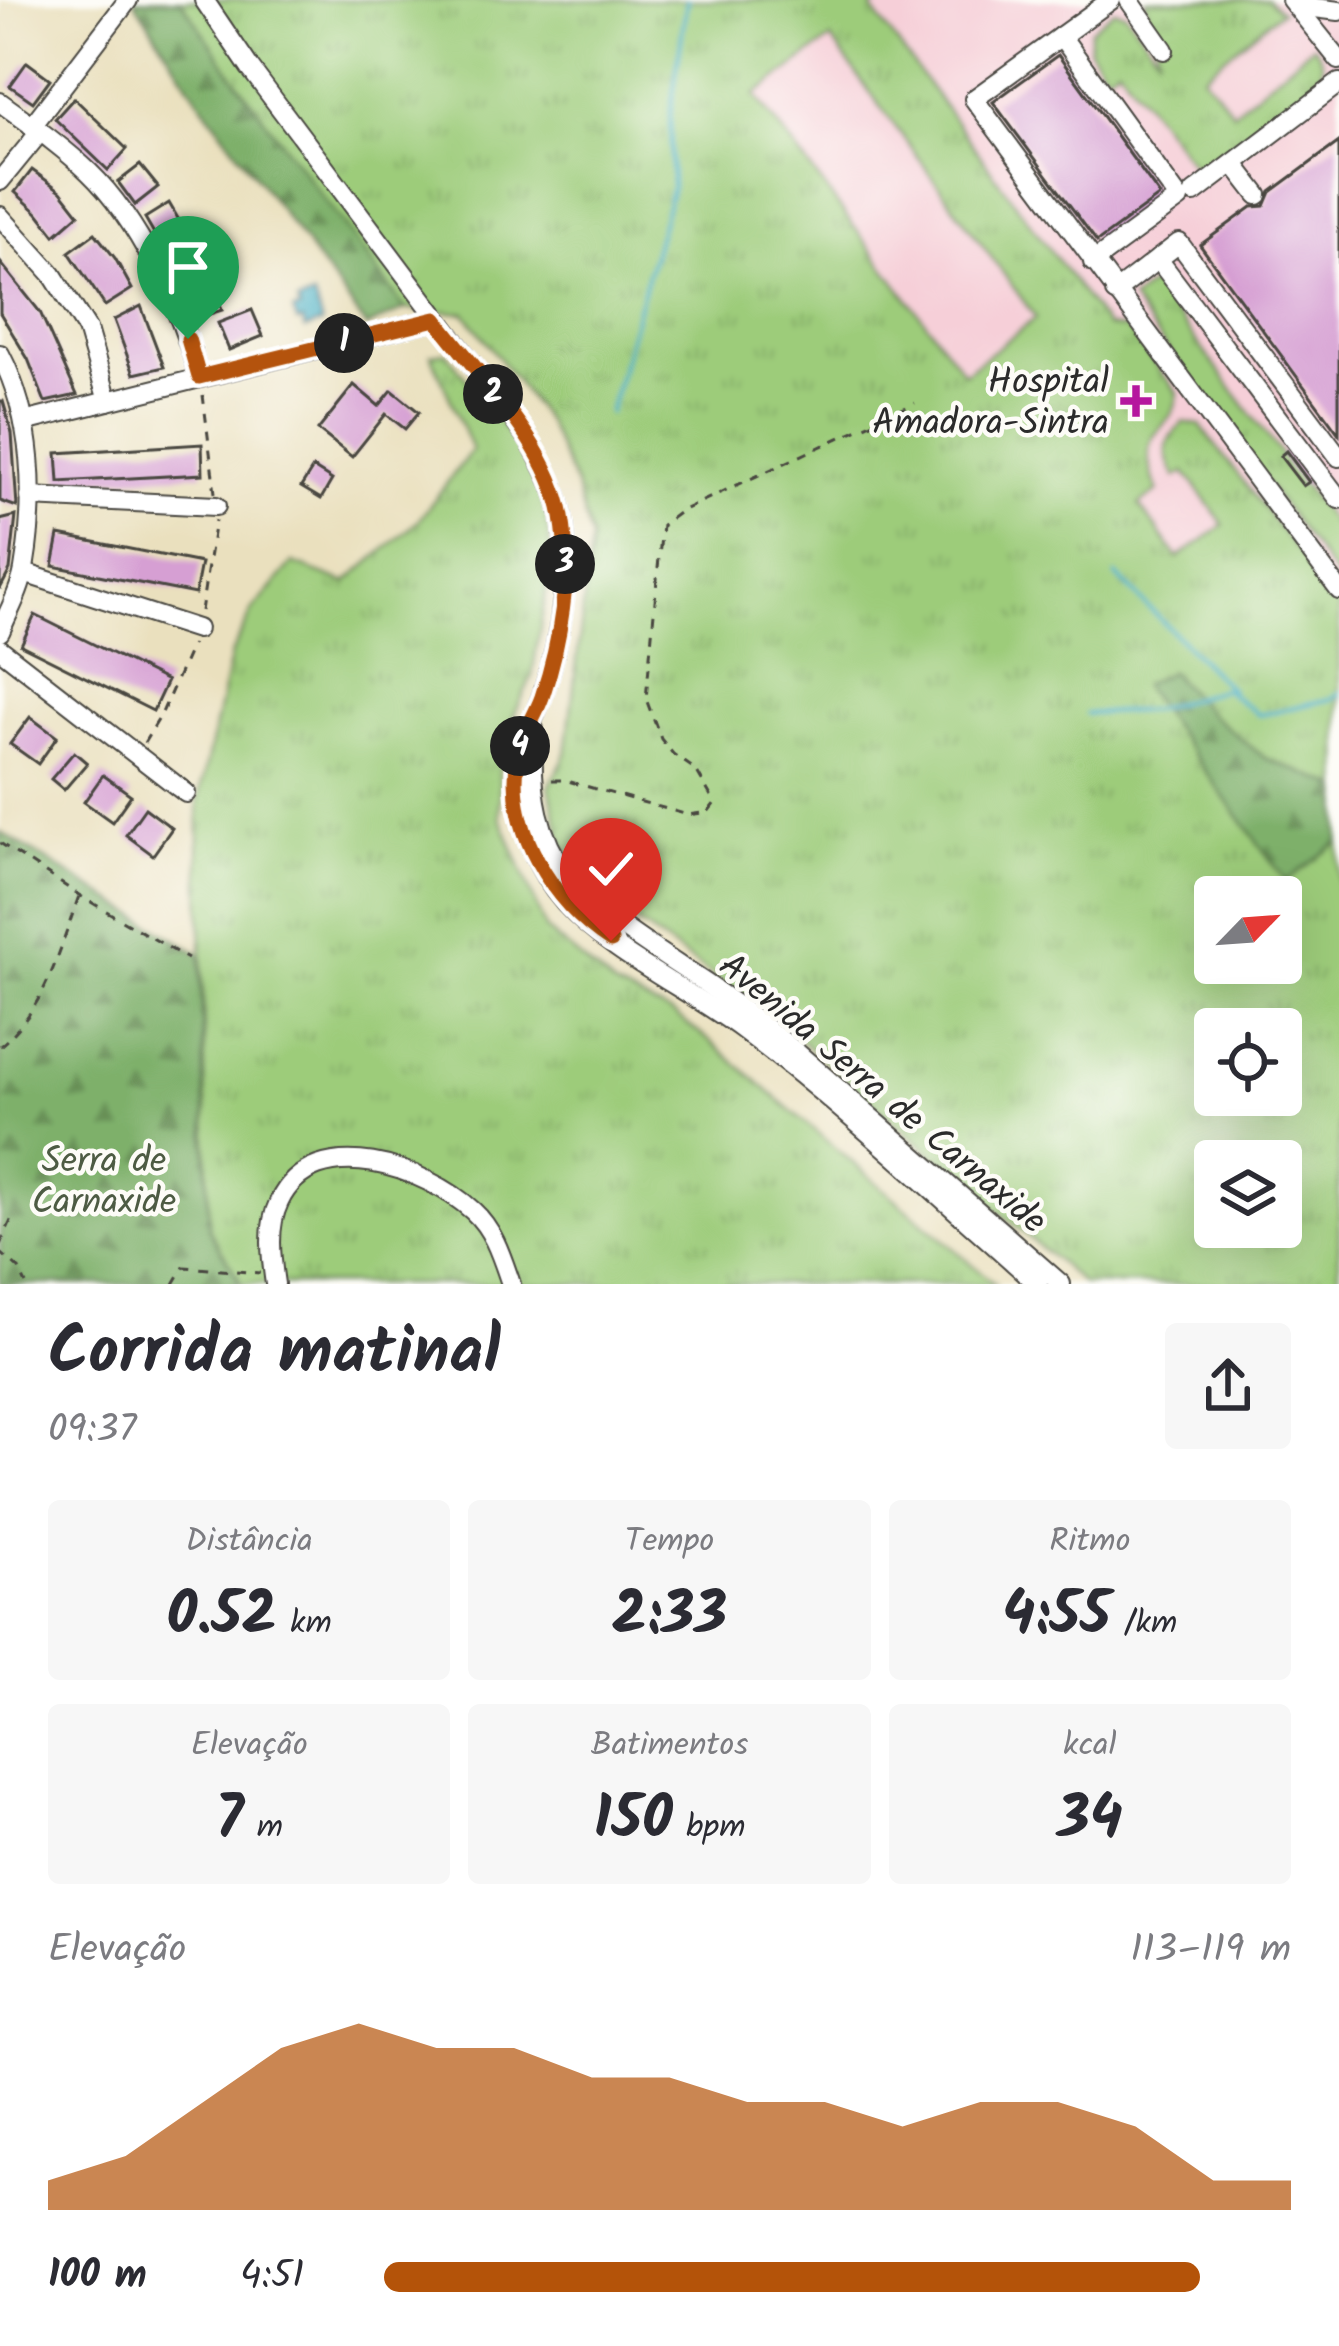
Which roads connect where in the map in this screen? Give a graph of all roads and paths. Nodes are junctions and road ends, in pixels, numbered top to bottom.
1 (128, 0) edge
2 (204, 0) edge
3 (1111, 0) edge
4 (1129, 0) edge
5 (1294, 3) edge
6 (1339, 11) edge
7 (1061, 36) junction
8 (1164, 50) dead end
9 (1339, 60) edge
10 (1339, 83) edge
11 (0, 102) edge
12 (36, 129) junction
13 (1234, 164) junction
14 (0, 181) edge
15 (1194, 194) dead end
16 (1258, 195) dead end
17 (0, 215) edge
18 (1158, 259) junction
19 (1093, 262) junction
20 (1115, 292) junction
21 (436, 319) junction
22 (0, 354) edge
23 (199, 377) junction
24 (107, 401) junction
25 (915, 403) dead end
26 (24, 422) junction
27 (1336, 453) edge
28 (1313, 464) junction
29 (30, 496) junction
30 (1339, 499) edge
31 (216, 506) junction
32 (24, 573) junction
33 (1339, 590) edge
34 (197, 629) junction
35 (0, 632) edge
36 (0, 649) edge
37 (535, 719) junction
38 (136, 754) junction
39 (532, 781) junction
40 (186, 793) dead end
41 (0, 843) edge
42 (79, 896) junction
43 (188, 959) dead end
44 (0, 1046) edge
45 (14, 1214) dead end
46 (0, 1248) edge
47 (274, 1279) edge
48 (26, 1284) edge
49 (174, 1284) edge
50 (511, 1284) edge
51 (1038, 1284) edge
52 (1061, 1284) edge

1 - 12 street
2 - 21 street, Avenida Serra de Carnaxide
3 - 7 street
4 - 8 street
5 - 6 street
5 - 9 street
7 - 19 street
7 - 19 street
10 - 13 street
11 - 12 street
12 - 14 street
12 - 23 street
13 - 15 street
13 - 16 street
17 - 24 street
18 - 20 street
18 - 27 street
18 - 28 street
19 - 20 street
20 - 33 street
21 - 23 street
21 - 37 street, Avenida Serra de Carnaxide
22 - 26 street
23 - 24 street
23 - 31 path
24 - 26 street
25 - 39 path
26 - 29 street
27 - 28 street
28 - 30 street
29 - 31 street
29 - 32 street
31 - 34 path
32 - 34 street
32 - 35 street
34 - 38 path
36 - 38 street
37 - 39 street, Avenida Serra de Carnaxide
37 - 51 street, Avenida Serra de Carnaxide
38 - 40 street
39 - 52 street, Avenida Serra de Carnaxide
41 - 42 path
42 - 43 path
42 - 44 path
45 - 46 path
46 - 48 path
47 - 49 path
47 - 50 street

